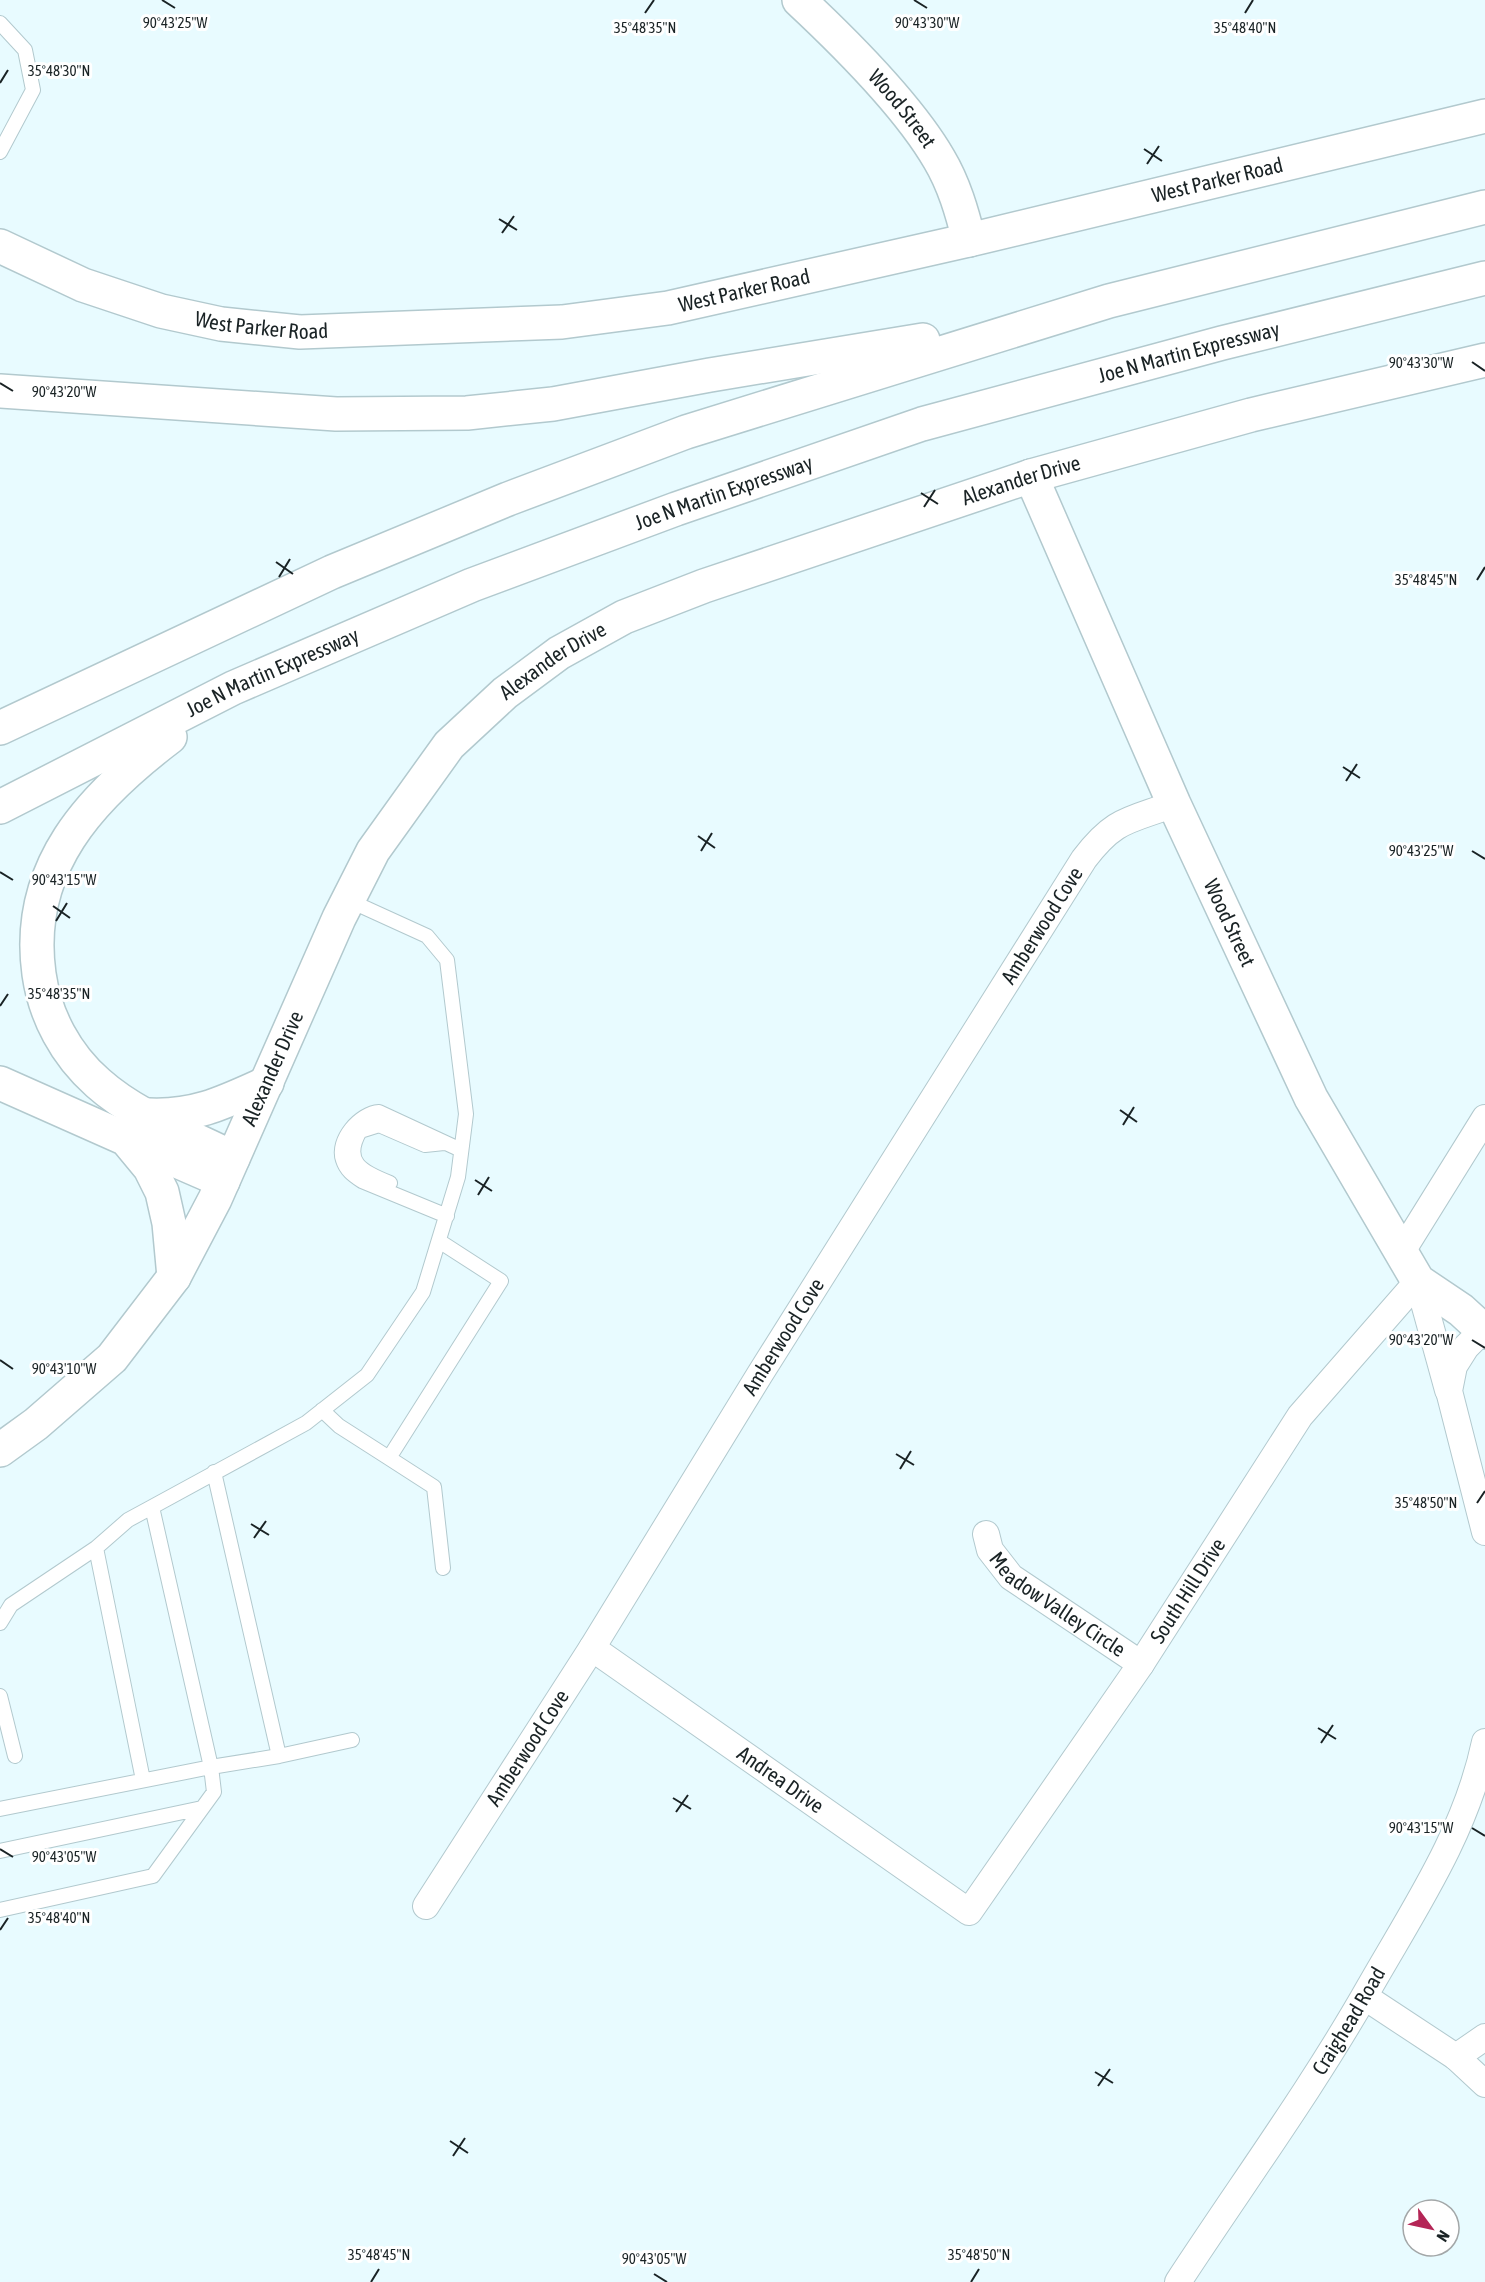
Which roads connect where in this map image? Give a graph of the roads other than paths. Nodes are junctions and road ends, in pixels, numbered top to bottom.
1 (799, 0) edge
2 (0, 23) edge
3 (1485, 116) edge
4 (0, 152) edge
5 (1485, 207) edge
6 (969, 240) junction
7 (0, 246) edge
8 (1485, 278) edge
9 (1040, 321) junction
10 (1485, 360) edge
11 (0, 391) edge
12 (1032, 476) junction
13 (233, 688) junction
14 (0, 728) edge
15 (1174, 804) junction
16 (0, 807) edge
17 (348, 900) junction
18 (0, 1083) edge
19 (267, 1083) junction
20 (149, 1115) junction
21 (1485, 1118) edge
22 (126, 1139) junction
23 (461, 1150) junction
24 (228, 1169) junction
25 (447, 1216) junction
26 (439, 1241) junction
27 (1401, 1253) junction
28 (174, 1277) junction
29 (1418, 1281) junction
30 (1484, 1331) edge
31 (1449, 1391) junction
32 (322, 1410) junction
33 (0, 1450) edge
34 (389, 1458) junction
35 (214, 1472) junction
36 (152, 1507) junction
37 (1485, 1532) edge
38 (986, 1534) dead end
39 (96, 1548) junction
40 (443, 1568) dead end
41 (0, 1623) edge
42 (592, 1648) junction
43 (1141, 1664) junction
44 (0, 1696) edge
45 (352, 1740) dead end
46 (1485, 1742) edge
47 (15, 1756) dead end
48 (279, 1756) junction
49 (211, 1767) junction
50 (143, 1780) junction
51 (202, 1808) junction
52 (0, 1809) edge
53 (0, 1851) edge
54 (426, 1906) dead end
55 (0, 1910) edge
56 (969, 1912) joint
57 (1365, 1997) junction
58 (1485, 2037) edge
59 (1456, 2057) junction
60 (1485, 2084) edge
61 (1178, 2282) edge

1 - 6 main road, Wood Street
2 - 4 lane
3 - 6 main road, West Parker Road
5 - 9 main road
6 - 7 main road, West Parker Road
8 - 13 main road, Joe N Martin Expressway
9 - 11 main road
9 - 14 main road
10 - 12 main road, Alexander Drive
12 - 15 main road, Wood Street
12 - 17 main road, Alexander Drive
13 - 16 main road, Joe N Martin Expressway
13 - 20 main road
15 - 27 main road, Wood Street
15 - 42 street, Amberwood Cove
17 - 19 main road, Alexander Drive
17 - 23 lane
18 - 22 main road
19 - 20 main road
19 - 24 main road, Alexander Drive
20 - 24 main road
21 - 27 street
22 - 24 main road
22 - 28 main road
23 - 25 lane
23 - 25 lane
24 - 28 main road, Alexander Drive
25 - 26 lane
26 - 32 lane
26 - 34 lane
27 - 29 main road, Wood Street
28 - 33 main road, Alexander Drive
29 - 30 main road, Wood Street
29 - 31 street
29 - 43 street, South Hill Drive
30 - 31 street
31 - 37 street
32 - 34 lane
32 - 35 lane
34 - 40 lane
35 - 36 lane
35 - 48 lane
36 - 39 lane
36 - 49 lane
38 - 43 street, Meadow Valley Circle
39 - 41 lane
39 - 50 lane
42 - 54 street, Amberwood Cove
42 - 56 street, Andrea Drive
43 - 56 street, South Hill Drive
44 - 47 lane
45 - 48 lane
46 - 57 street, Craighead Road
48 - 49 lane
49 - 50 lane
49 - 51 lane
50 - 52 lane
51 - 53 lane
51 - 55 lane
57 - 59 street
57 - 61 street, Craighead Road
58 - 59 street
59 - 60 street

